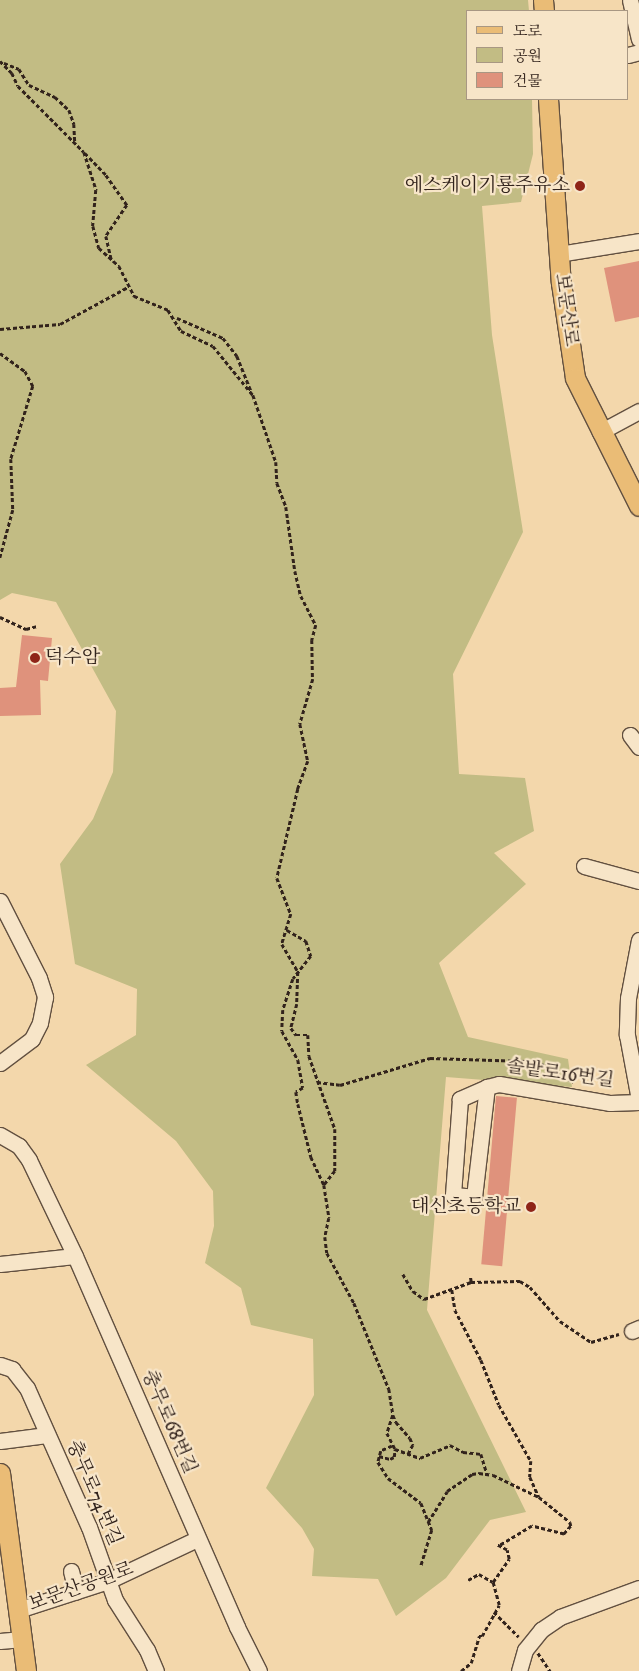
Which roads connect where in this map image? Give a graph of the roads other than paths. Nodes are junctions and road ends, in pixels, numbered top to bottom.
1 (630, 0) edge
2 (639, 39) edge
3 (548, 100) edge
4 (639, 241) edge
5 (559, 254) junction
6 (639, 411) edge
7 (600, 432) junction
8 (639, 506) edge
9 (584, 866) dead end
10 (639, 881) edge
11 (0, 901) edge
12 (639, 940) edge
13 (0, 1063) edge
14 (487, 1087) junction
15 (639, 1101) edge
16 (0, 1135) edge
17 (75, 1256) junction
18 (0, 1264) edge
19 (0, 1366) edge
20 (48, 1436) junction
21 (0, 1441) edge
22 (0, 1474) edge
23 (197, 1539) junction
24 (71, 1571) dead end
25 (108, 1582) junction
26 (639, 1588) edge
27 (76, 1591) junction
28 (18, 1610) junction
29 (22, 1639) junction
30 (0, 1642) edge
31 (26, 1671) edge
32 (156, 1671) edge
33 (259, 1671) edge
34 (519, 1671) edge

1 - 2 street
3 - 5 main road, 보문산로
4 - 5 street
5 - 7 main road, 보문산로
6 - 7 street
7 - 8 main road, 보문산로
9 - 10 street
11 - 13 street
12 - 15 street
14 - 14 street, 솔밭로16번길
14 - 15 street, 솔밭로16번길
16 - 17 street, 충무로68번길
17 - 18 street
17 - 23 street, 충무로68번길
19 - 20 street, 충무로74번길
20 - 21 street
20 - 25 street, 충무로74번길
22 - 28 main road, 보문산공원로
23 - 25 street, 보문산공원로
23 - 33 street, 충무로68번길
24 - 27 street
25 - 27 street, 보문산공원로
25 - 32 street, 충무로74번길
26 - 34 street
27 - 28 street, 보문산공원로
28 - 29 main road, 보문산공원로
29 - 30 street
29 - 31 main road, 보문산공원로

